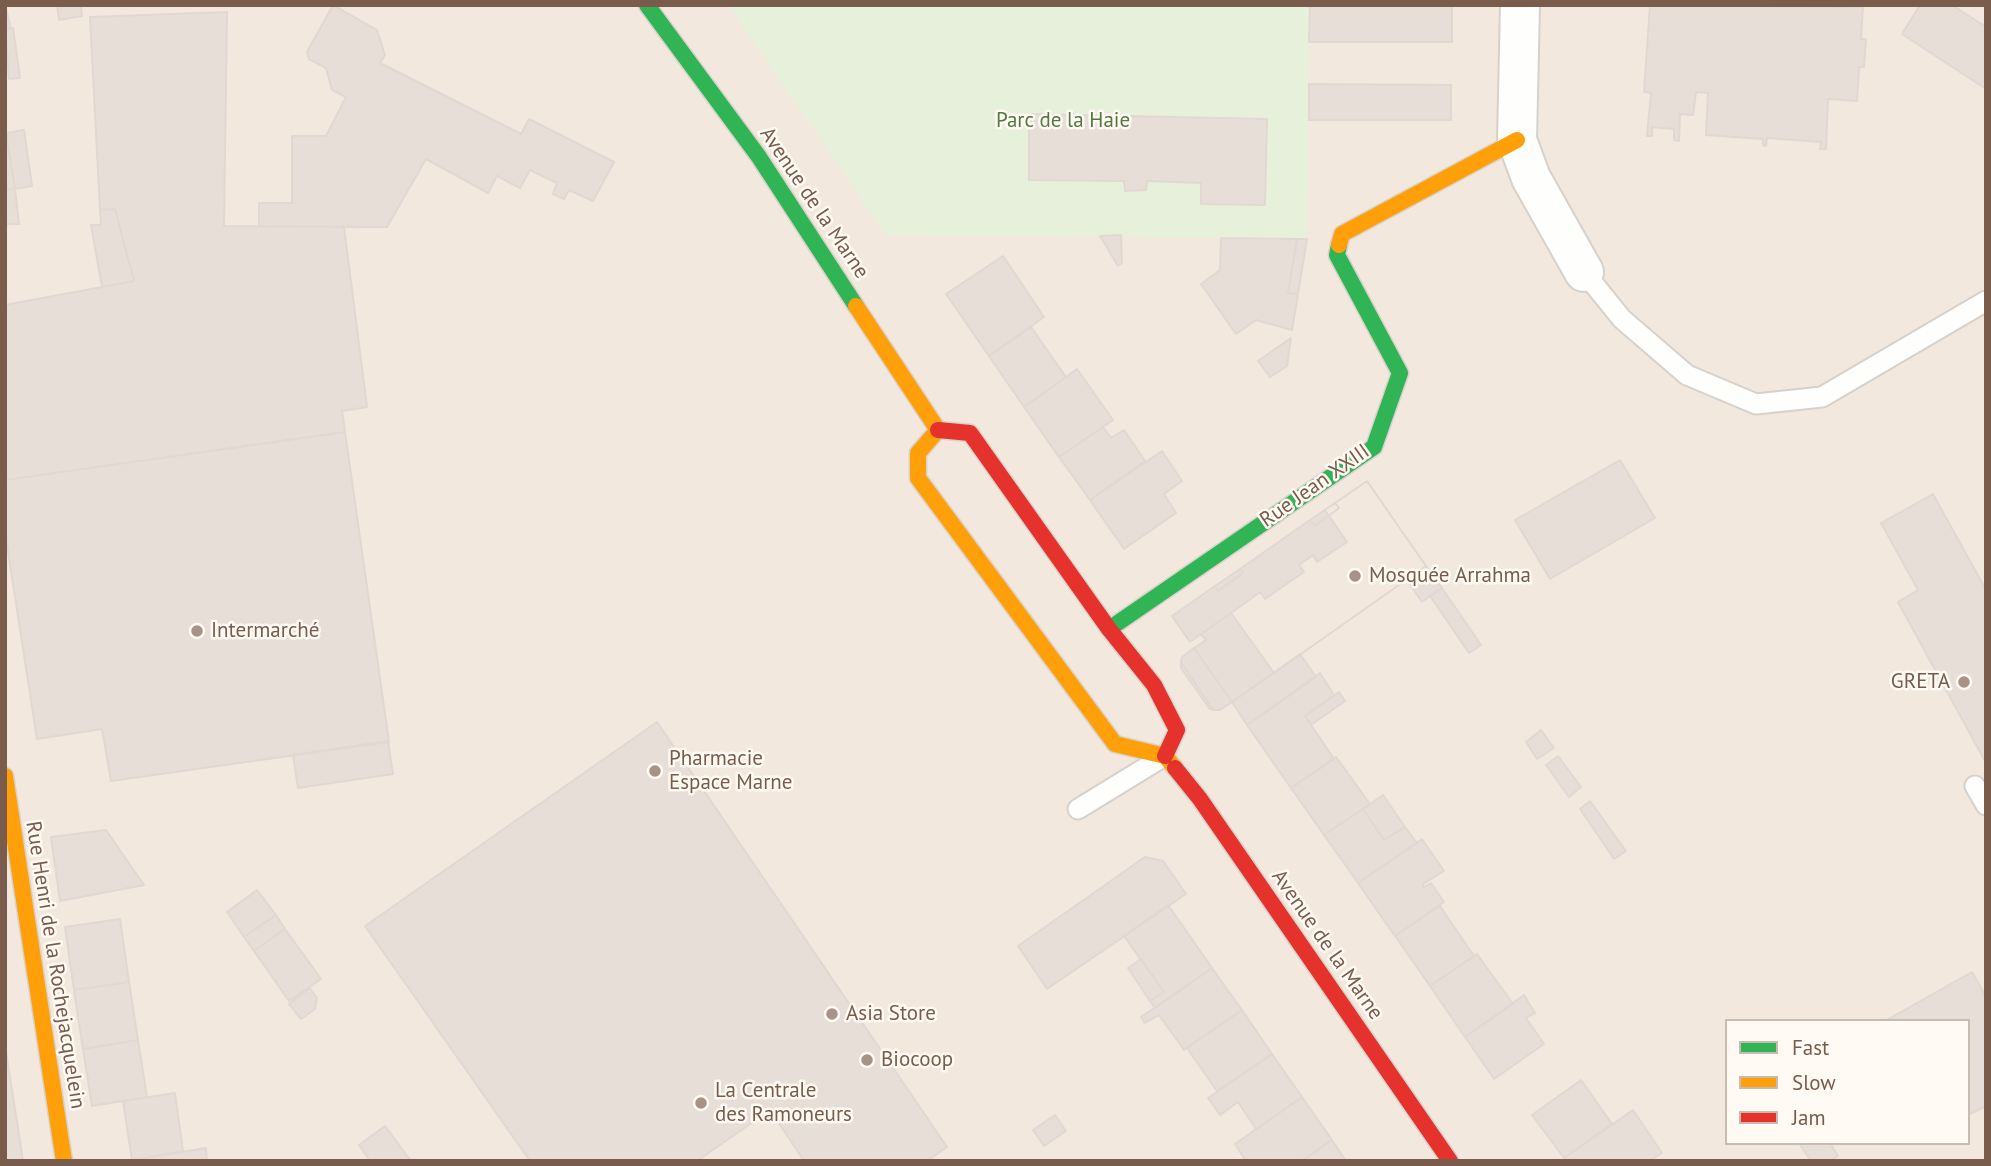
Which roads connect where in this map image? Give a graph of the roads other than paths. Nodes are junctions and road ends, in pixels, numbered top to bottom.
1 (647, 5) edge
2 (1520, 5) edge
3 (1517, 141) junction
4 (1584, 272) joint
5 (1986, 302) edge
6 (938, 430) junction
7 (1109, 629) junction
8 (1165, 756) junction
9 (5, 776) edge
10 (1975, 786) dead end
11 (1986, 805) edge
12 (1077, 809) dead end
13 (64, 1161) edge
14 (1450, 1161) edge

1 - 6 main road, Avenue de la Marne
2 - 3 street
3 - 4 street
3 - 7 main road, Rue Jean XXIII
4 - 5 lane
6 - 7 main road
6 - 8 main road
7 - 8 main road
8 - 12 lane
8 - 14 main road, Avenue de la Marne
9 - 13 main road, Rue Henri de la Rochejacquelein
10 - 11 lane

